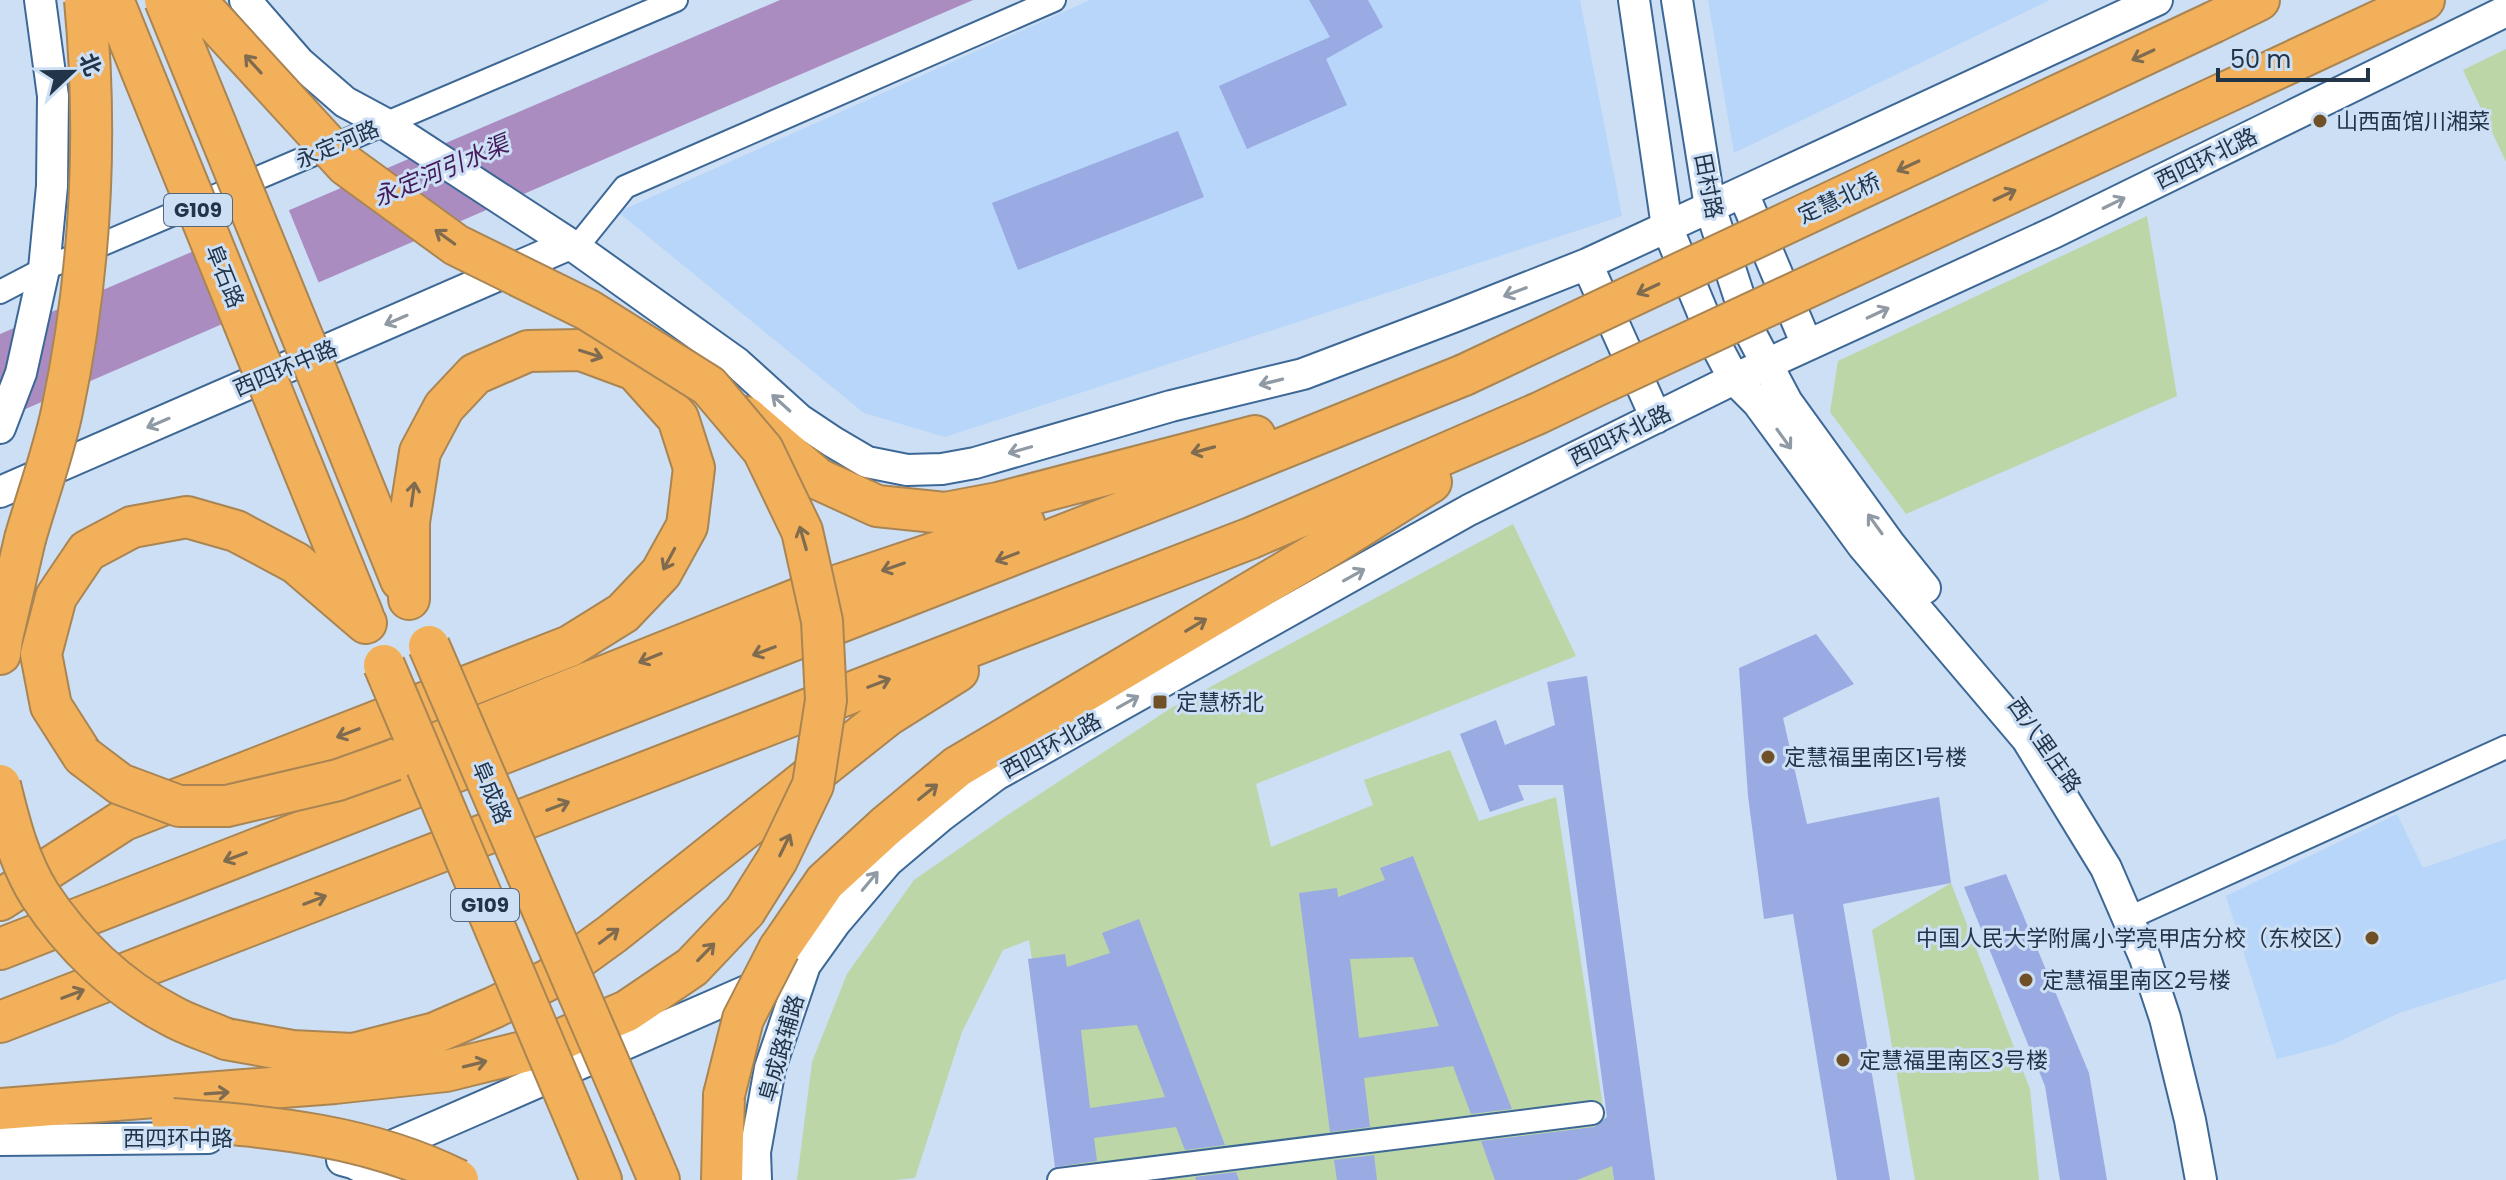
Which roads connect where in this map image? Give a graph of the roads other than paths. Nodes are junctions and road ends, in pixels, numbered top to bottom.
1 (40, 0) edge
2 (85, 0) edge
3 (113, 0) edge
4 (165, 0) edge
5 (198, 0) edge
6 (245, 0) edge
7 (676, 0) edge
8 (1054, 0) edge
9 (1634, 0) edge
10 (1677, 0) edge
11 (2157, 0) edge
12 (2259, 0) edge
13 (2424, 0) edge
14 (2506, 11) edge
15 (396, 132) junction
16 (1743, 193) junction
17 (1710, 207) junction
18 (1667, 227) junction
19 (573, 246) junction
20 (1587, 264) junction
21 (40, 283) junction
22 (0, 292) edge
23 (1807, 345) junction
24 (1765, 365) junction
25 (1734, 379) junction
26 (709, 386) junction
27 (1414, 395) junction
28 (1539, 413) junction
29 (1656, 418) junction
30 (0, 428) edge
31 (1184, 488) junction
32 (0, 492) edge
33 (25, 539) junction
34 (409, 599) junction
35 (0, 606) edge
36 (1039, 621) junction
37 (366, 623) junction
38 (0, 654) edge
39 (2506, 747) edge
40 (0, 785) edge
41 (0, 900) edge
42 (2135, 916) junction
43 (0, 949) edge
44 (792, 957) junction
45 (0, 1022) edge
46 (0, 1111) edge
47 (1592, 1113) dead end
48 (0, 1140) edge
49 (353, 1163) junction
50 (594, 1163) edge
51 (1104, 1177) edge
52 (387, 1180) edge
53 (458, 1180) edge
54 (659, 1180) edge
55 (722, 1180) edge
56 (756, 1180) edge
57 (1059, 1180) edge
58 (2201, 1180) edge
59 (2214, 1180) edge

1 - 21 main road
2 - 33 highway, bridge
3 - 37 highway, 阜石路 / G109, bridge
4 - 34 highway, 阜成路 / G109, bridge
26 -> 5 highway, bridge
6 - 15 main road
7 - 15 street, 永定河路
8 - 19 street
9 - 18 main road, 田村路
10 - 17 main road, 田村路
11 - 16 main road
12 -> 27 highway, 定慧北桥, bridge
28 -> 13 highway, bridge
23 -> 14 main road, 西四环北路
15 - 19 main road
15 - 21 street, 永定河路
16 - 17 main road
16 - 23 main road
17 - 18 main road
17 - 24 main road, 田村路
18 - 20 main road
18 - 25 main road, 田村路
20 -> 19 main road
19 -> 32 main road, 西四环中路
20 - 29 main road
21 - 22 street, 永定河路
21 - 30 main road
23 - 24 main road, 西四环北路
24 - 25 main road, 西四环北路
42 -> 24 main road, 西八里庄路
25 - 29 main road, 西四环北路
25 -> 42 main road, 西八里庄路
27 -> 26 highway, bridge
46 -> 26 highway, bridge
27 - 31 highway
28 - 36 highway
44 -> 28 highway
44 -> 29 main road, 西四环北路
31 -> 37 highway, bridge
31 -> 43 highway
33 - 35 highway
33 - 38 highway
34 -> 41 highway
34 - 54 highway, 阜成路 / G109, bridge
40 -> 36 highway, bridge
45 -> 36 highway
37 - 50 highway, G109, bridge
39 - 42 street
42 - 58 main road, 西八里庄路
42 - 59 main road, 西八里庄路
44 - 49 main road
44 - 55 highway, bridge
44 - 56 main road, 阜成路辅路
46 - 53 highway, bridge
47 - 51 street
48 - 49 main road, 西四环中路
49 - 52 main road
51 - 57 street

